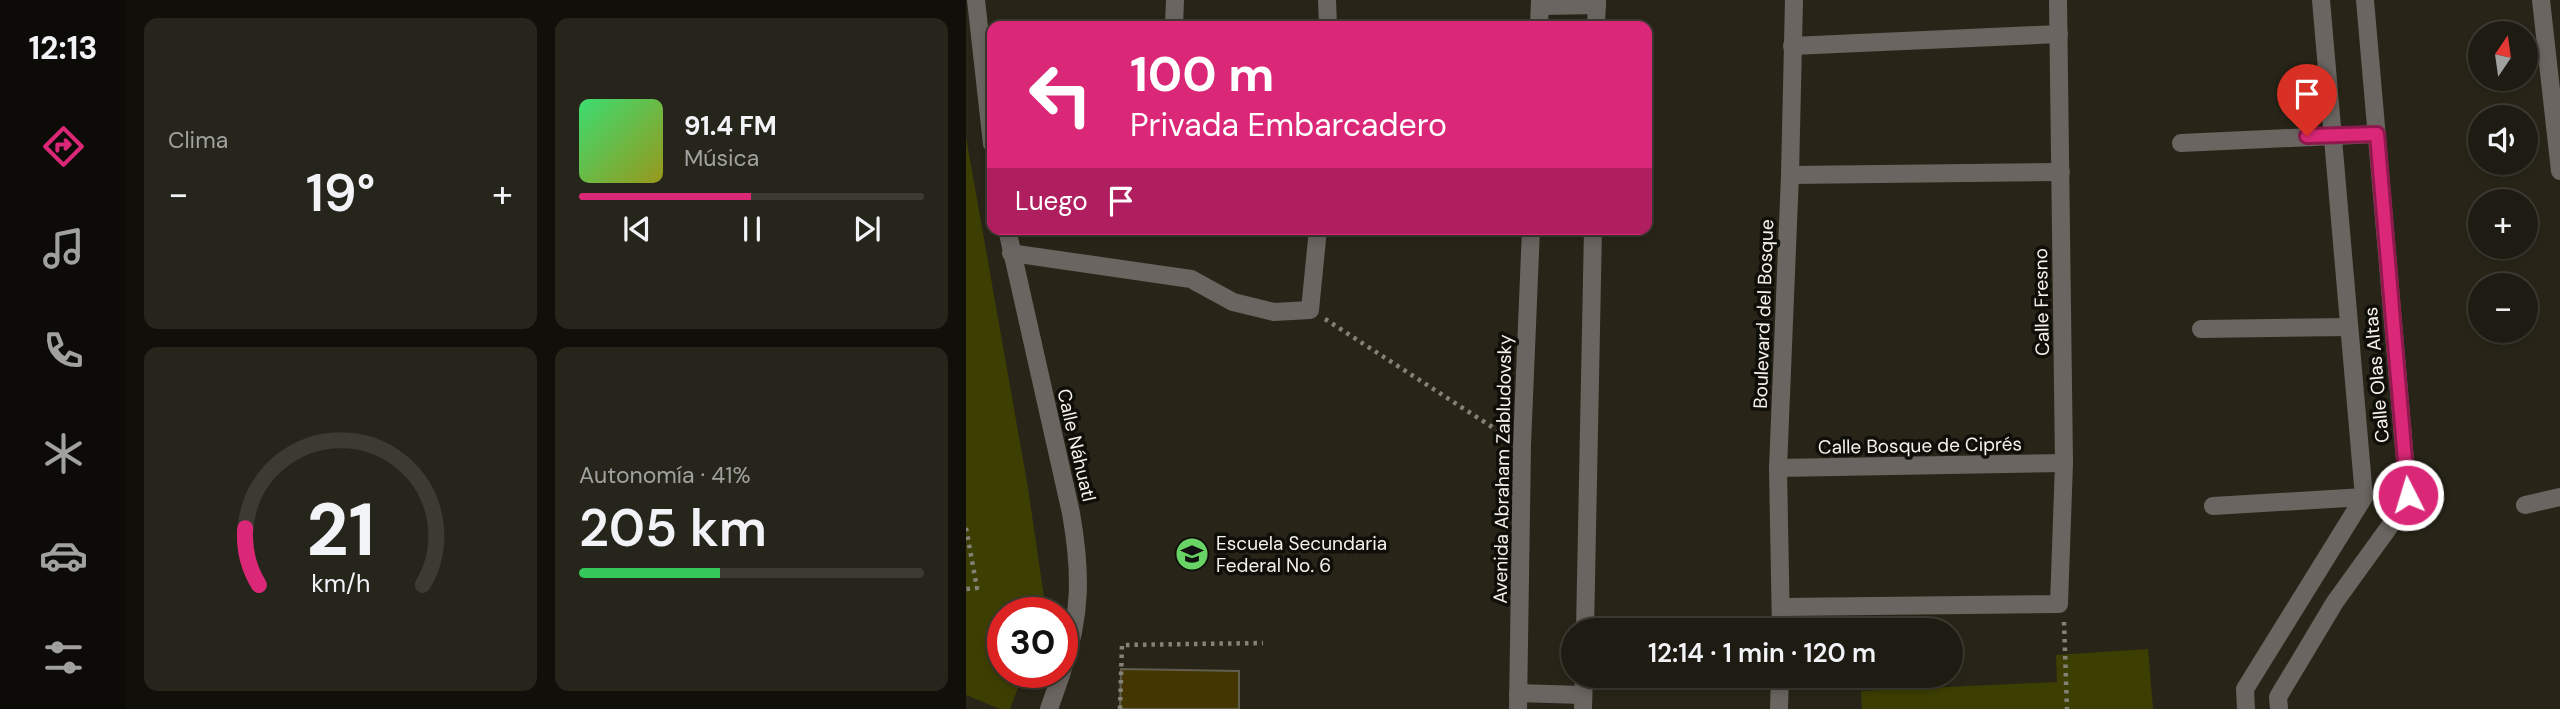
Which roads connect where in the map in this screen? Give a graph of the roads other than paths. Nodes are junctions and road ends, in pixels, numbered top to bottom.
1 (976, 0) edge
2 (1175, 0) edge
3 (1327, 0) edge
4 (1794, 0) edge
5 (2058, 0) edge
6 (2320, 0) edge
7 (2365, 0) edge
8 (2541, 0) edge
9 (1597, 2) edge
10 (1540, 3) edge
11 (1174, 21) edge
12 (1328, 21) edge
13 (1539, 21) edge
14 (1596, 21) edge
15 (2059, 34) junction
16 (1792, 46) junction
17 (987, 78) edge
18 (966, 88) edge
19 (2332, 134) junction
20 (2377, 134) junction
21 (2181, 143) dead end
22 (2560, 171) edge
23 (2061, 172) junction
24 (1790, 176) junction
25 (1008, 235) edge
26 (1317, 235) edge
27 (1531, 235) edge
28 (1593, 235) edge
29 (1011, 253) junction
30 (2349, 327) junction
31 (2201, 329) dead end
32 (2064, 463) junction
33 (1778, 468) junction
34 (2364, 497) junction
35 (2560, 497) edge
36 (2525, 505) dead end
37 (2213, 506) dead end
38 (2307, 588) junction
39 (1077, 597) edge
40 (2335, 602) junction
41 (1782, 607) junction
42 (1585, 618) edge
43 (1782, 618) edge
44 (1056, 688) edge
45 (1780, 688) edge
46 (1518, 701) edge
47 (1583, 702) edge
48 (1048, 709) edge
49 (1779, 709) edge
50 (2246, 709) edge
51 (2279, 709) edge

1 - 17 street
2 - 11 street
3 - 12 street
4 - 16 street, Boulevard del Bosque
5 - 15 street, Calle Fresno
6 - 19 street, Calle Olas Altas
7 - 20 street, Calle Olas Altas
8 - 22 street
9 - 10 street
9 - 14 street
10 - 13 street
15 - 16 street
15 - 23 street, Calle Fresno
16 - 24 street, Boulevard del Bosque
17 - 18 street
19 - 20 street
19 - 21 street
19 - 30 street, Calle Olas Altas
20 - 40 street, Calle Olas Altas
23 - 24 street
23 - 32 street, Calle Fresno
24 - 33 street, Boulevard del Bosque
25 - 29 street, Calle Náhuatl
26 - 29 street
27 - 46 street, Avenida Abraham Zabludovsky
28 - 42 street
29 - 39 street, Calle Náhuatl
30 - 31 street
30 - 34 street, Calle Olas Altas
32 - 33 street, Calle Bosque de Ciprés
32 - 41 street, Calle Fresno
33 - 41 street, Boulevard del Bosque
34 - 37 street
34 - 38 street
35 - 36 street
38 - 40 street
38 - 50 street
40 - 51 street, Calle Olas Altas
41 - 43 street, Boulevard del Bosque
44 - 48 street, Calle Náhuatl
45 - 49 street
46 - 47 street

